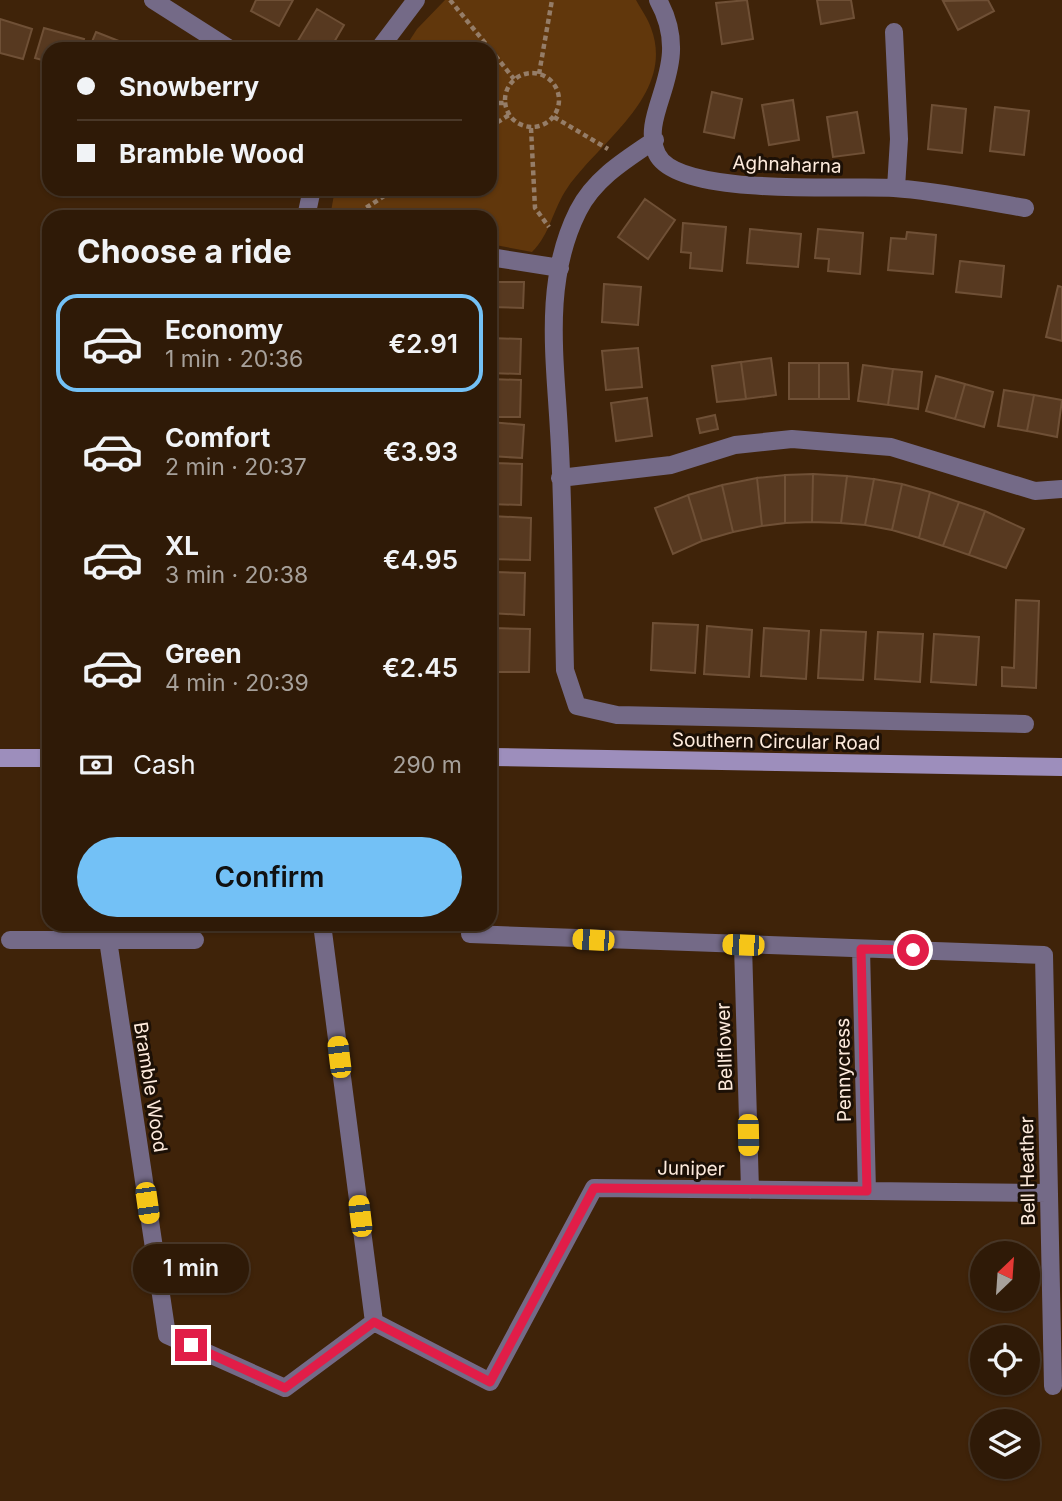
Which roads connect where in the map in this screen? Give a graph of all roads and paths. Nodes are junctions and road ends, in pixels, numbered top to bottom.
1 (153, 0) edge
2 (416, 0) edge
3 (450, 0) edge
4 (552, 0) edge
5 (658, 0) edge
6 (894, 32) dead end
7 (219, 42) edge
8 (384, 42) edge
9 (484, 42) edge
10 (497, 58) edge
11 (539, 74) junction
12 (514, 79) junction
13 (497, 103) edge
14 (504, 103) junction
15 (509, 115) junction
16 (554, 117) junction
17 (497, 123) edge
18 (531, 128) junction
19 (655, 140) junction
20 (626, 159) junction
21 (896, 188) junction
22 (384, 196) edge
23 (1025, 208) dead end
24 (363, 210) edge
25 (497, 257) edge
26 (562, 259) junction
27 (560, 478) junction
28 (1062, 489) edge
29 (1025, 723) dead end
30 (497, 757) edge
31 (0, 758) edge
32 (42, 758) edge
33 (1062, 767) edge
34 (323, 931) edge
35 (470, 934) dead end
36 (9, 940) dead end
37 (108, 940) junction
38 (195, 940) dead end
39 (743, 945) junction
40 (861, 949) junction
41 (750, 1190) junction
42 (867, 1191) junction
43 (1049, 1193) junction
44 (374, 1322) junction
45 (1053, 1386) dead end

1 - 7 street
2 - 8 street
3 - 9 path
4 - 11 path
5 - 19 street
6 - 21 street
10 - 12 path
11 - 12 path
11 - 16 path
12 - 14 path
13 - 14 path
14 - 15 path
15 - 17 path
15 - 18 path
16 - 18 path
16 - 20 path
18 - 26 path
19 - 20 street
19 - 21 street, Aghnaharna
20 - 26 street
21 - 23 street, Aghnaharna
22 - 24 path
25 - 26 street
26 - 27 street
27 - 28 street
27 - 29 street
30 - 33 main road, Southern Circular Road
31 - 32 main road
34 - 44 street
35 - 39 street
36 - 37 street
37 - 38 street
37 - 44 street, Bramble Wood
39 - 40 street
39 - 41 street, Bellflower
40 - 42 street, Pennycress
40 - 43 street, Bell Heather
41 - 42 street, Juniper
41 - 44 street, Juniper
42 - 43 street, Juniper
43 - 45 street, Bell Heather

